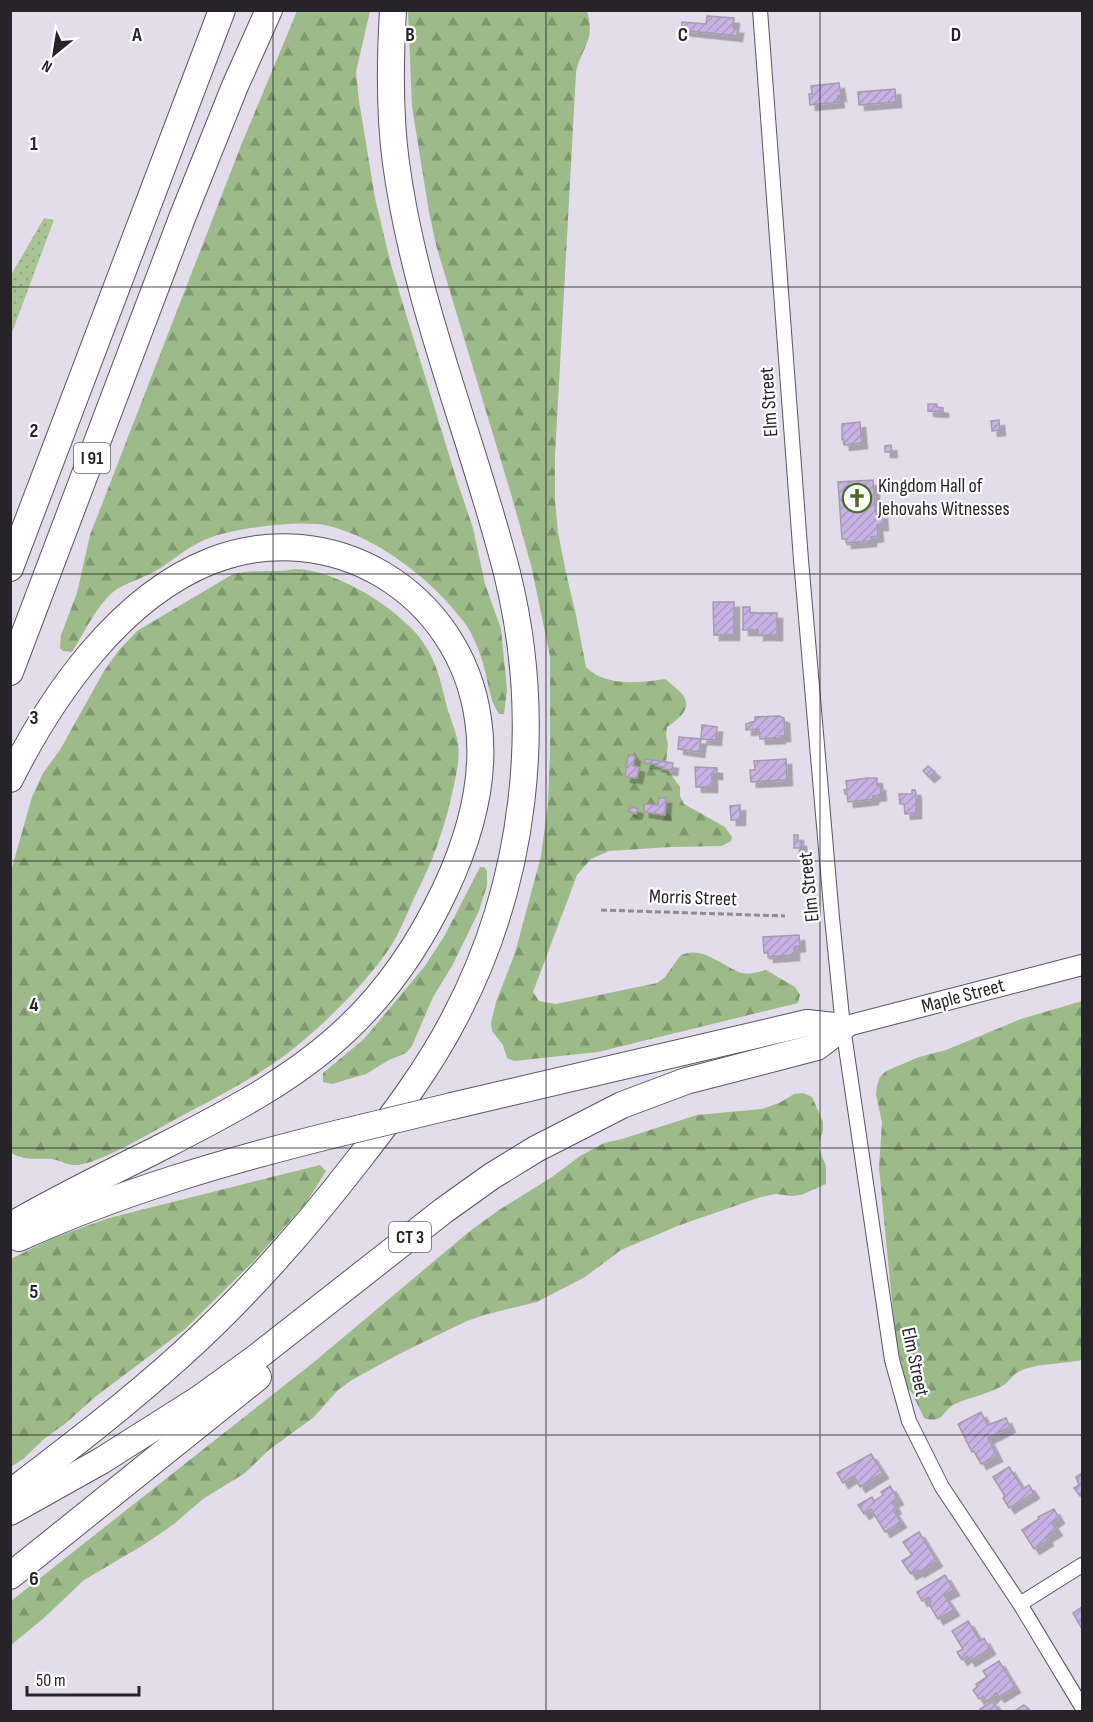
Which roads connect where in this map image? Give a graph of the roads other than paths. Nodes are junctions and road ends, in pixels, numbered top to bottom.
1 (222, 10) edge
2 (269, 10) edge
3 (393, 10) edge
4 (760, 10) edge
5 (10, 568) edge
6 (10, 672) edge
7 (10, 779) edge
8 (1083, 965) edge
9 (843, 1027) junction
10 (10, 1226) edge
11 (10, 1242) edge
12 (332, 1299) junction
13 (10, 1493) edge
14 (10, 1512) edge
15 (1083, 1565) edge
16 (10, 1576) edge
17 (1020, 1604) junction
18 (1083, 1707) edge

1 - 5 highway, I 91
2 - 6 highway, I 91
3 - 13 highway
4 - 9 street, Elm Street
7 - 10 highway
8 - 9 main road, Maple Street / CT 3
9 - 11 highway, CT 3, bridge
9 - 12 highway, CT 3
9 - 17 street, Elm Street
12 - 14 highway, CT 3
12 - 16 highway
15 - 17 street
17 - 18 street, Elm Street

